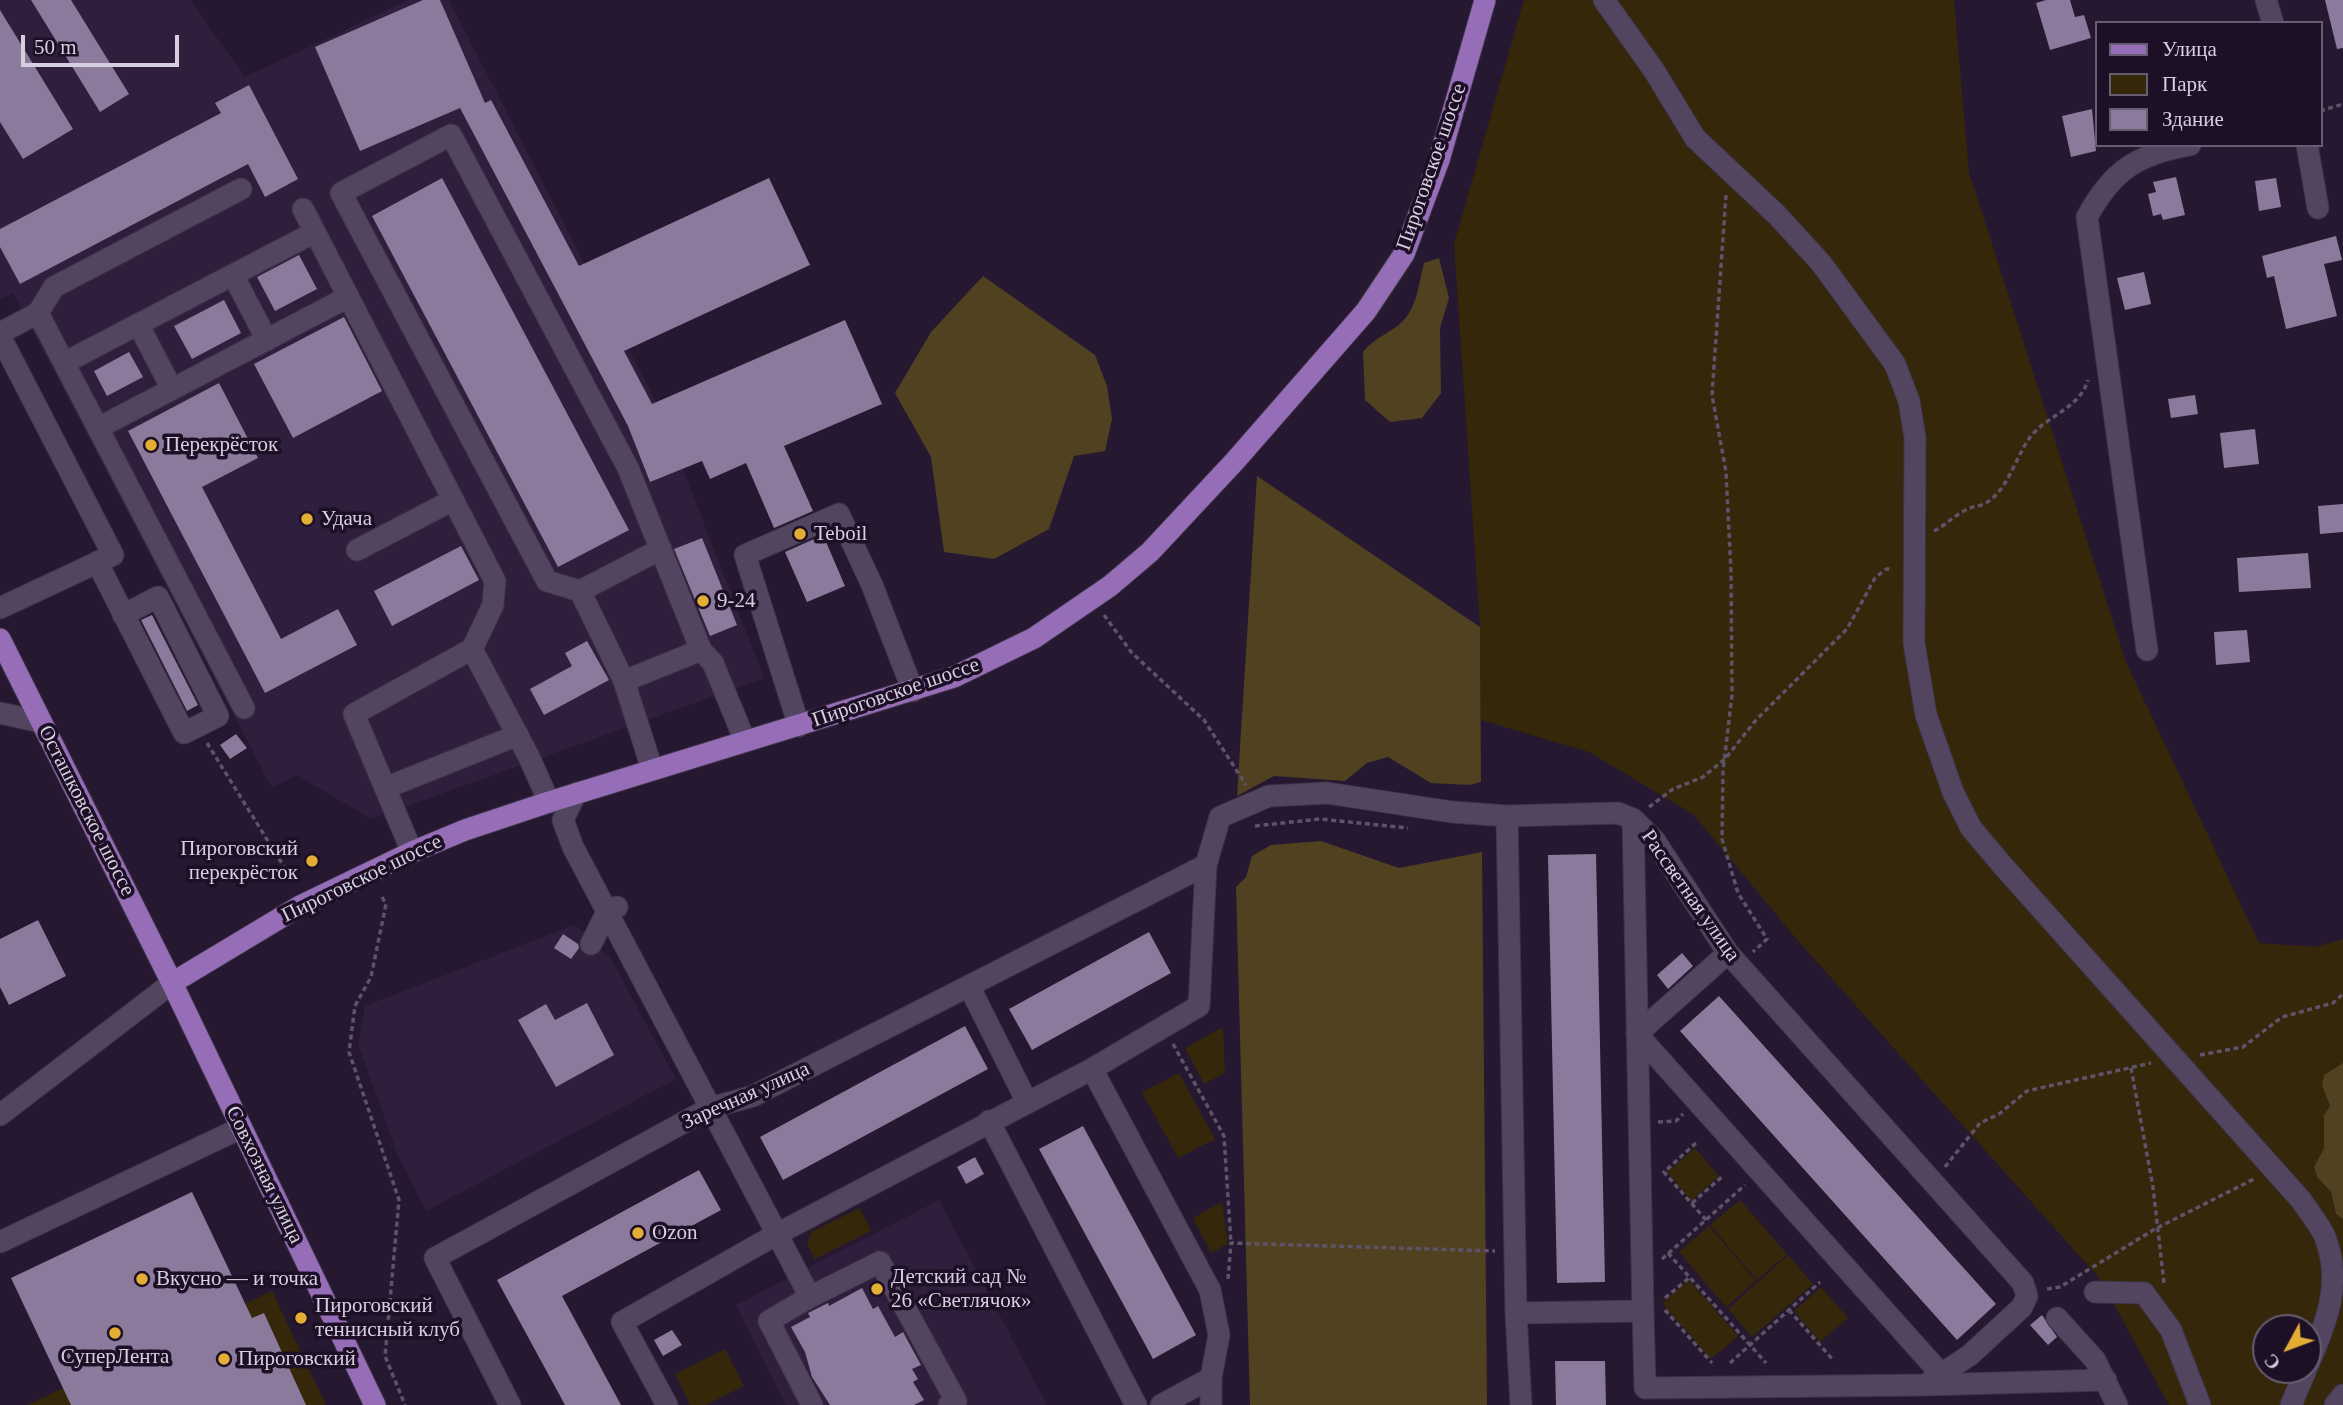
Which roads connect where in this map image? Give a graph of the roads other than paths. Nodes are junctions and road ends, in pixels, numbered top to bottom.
1 (1485, 0) edge
2 (1604, 0) edge
3 (2266, 0) edge
4 (2272, 21) edge
5 (2184, 147) edge
6 (2307, 147) edge
7 (241, 190) dead end
8 (2318, 208) dead end
9 (303, 209) dead end
10 (315, 232) junction
11 (233, 275) junction
12 (348, 297) junction
13 (38, 313) junction
14 (138, 324) junction
15 (0, 334) edge
16 (267, 340) junction
17 (64, 363) junction
18 (172, 389) junction
19 (98, 428) junction
20 (453, 500) junction
21 (661, 549) junction
22 (357, 550) dead end
23 (97, 562) junction
24 (580, 591) junction
25 (0, 608) edge
26 (123, 615) junction
27 (0, 639) edge
28 (471, 649) junction
29 (701, 650) junction
30 (2147, 650) dead end
31 (624, 681) junction
32 (913, 691) junction
33 (244, 708) dead end
34 (0, 713) edge
35 (41, 723) junction
36 (799, 726) junction
37 (518, 735) junction
38 (745, 741) junction
39 (652, 769) junction
40 (385, 788) junction
41 (576, 793) junction
42 (540, 805) junction
43 (1507, 816) junction
44 (1633, 820) junction
45 (567, 835) junction
46 (412, 852) junction
47 (1206, 865) junction
48 (613, 909) junction
49 (591, 944) dead end
50 (1733, 959) junction
51 (172, 983) junction
52 (969, 986) junction
53 (1637, 1034) junction
54 (1092, 1069) junction
55 (1027, 1102) junction
56 (710, 1108) junction
57 (0, 1115) edge
58 (989, 1121) junction
59 (241, 1128) junction
60 (777, 1234) junction
61 (0, 1242) edge
62 (2095, 1292) dead end
63 (810, 1297) junction
64 (1643, 1311) junction
65 (1516, 1313) junction
66 (2057, 1318) dead end
67 (2322, 1334) edge
68 (1211, 1378) junction
69 (1933, 1380) junction
70 (2106, 1380) junction
71 (2300, 1384) edge
72 (2343, 1395) edge
73 (375, 1405) edge
74 (510, 1405) edge
75 (667, 1405) edge
76 (812, 1405) edge
77 (949, 1405) edge
78 (1136, 1405) edge
79 (1161, 1405) edge
80 (1211, 1405) edge
81 (1521, 1405) edge
82 (2117, 1405) edge
83 (2200, 1405) edge
84 (2291, 1405) edge
85 (2335, 1405) edge

1 - 32 main road, Пироговское шоссе
2 - 67 street
3 - 4 street
5 - 30 street
6 - 8 street
7 - 13 street
9 - 10 street
10 - 11 street
10 - 12 street
11 - 14 street
11 - 16 street
12 - 16 street
12 - 20 street
13 - 15 street
13 - 17 street
14 - 17 street
14 - 18 street
15 - 23 street
16 - 18 street
17 - 19 street
18 - 19 street
19 - 33 street
20 - 22 street
20 - 28 street
21 - 24 street
21 - 24 street
21 - 29 street
23 - 25 street
23 - 26 street
24 - 31 street
26 - 26 street
27 - 35 main road, Осташковское шоссе
28 - 37 street
28 - 40 street
29 - 31 street
29 - 38 street
31 - 39 street
32 - 36 main road, Пироговское шоссе
32 - 36 street
34 - 35 street
35 - 51 main road, Осташковское шоссе
36 - 38 main road, Пироговское шоссе
37 - 40 street
37 - 42 street
38 - 39 main road, Пироговское шоссе
39 - 41 main road, Пироговское шоссе
40 - 46 street
41 - 42 main road, Пироговское шоссе
41 - 45 street
42 - 45 street
42 - 46 main road, Пироговское шоссе
43 - 44 street, Рассветная улица
43 - 47 street, Рассветная улица
43 - 65 street
44 - 50 street, Рассветная улица
44 - 53 street
45 - 48 street
46 - 51 main road, Пироговское шоссе
47 - 52 street, Заречная улица
47 - 54 street
48 - 49 street
48 - 56 street
50 - 53 street
50 - 69 street, Рассветная улица
51 - 57 street
51 - 59 main road, Совхозная улица
52 - 55 street
52 - 56 street, Заречная улица
53 - 64 street
53 - 69 street
54 - 55 street
54 - 68 street
55 - 58 street
56 - 60 street
56 - 74 street, Заречная улица
58 - 60 street
58 - 78 street
59 - 61 street
59 - 73 main road, Совхозная улица
60 - 63 street
60 - 75 street
62 - 83 street
63 - 76 street
63 - 77 street
64 - 65 street
64 - 69 street
65 - 81 street
66 - 70 street
68 - 79 street
68 - 80 street
69 - 70 street
70 - 82 street
71 - 84 street
72 - 85 street

